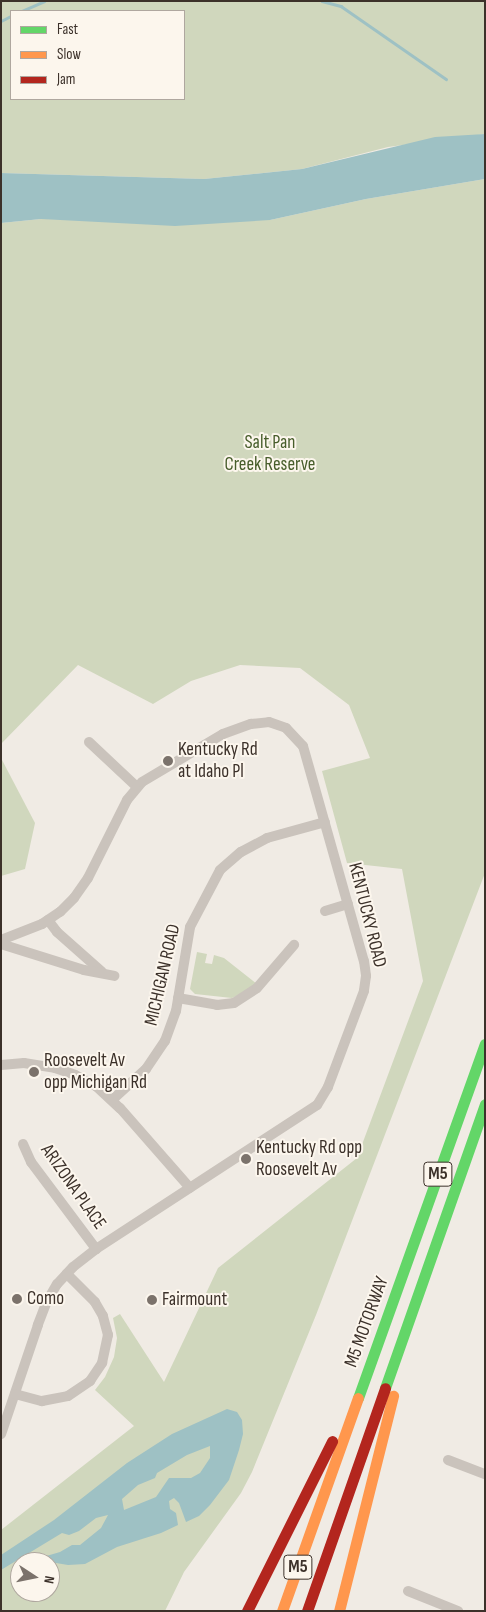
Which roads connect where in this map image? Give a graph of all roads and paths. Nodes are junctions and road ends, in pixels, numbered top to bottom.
1 (89, 742) dead end
2 (137, 788) junction
3 (324, 822) junction
4 (348, 904) junction
5 (325, 911) dead end
6 (48, 920) junction
7 (1, 942) edge
8 (294, 945) dead end
9 (102, 972) junction
10 (114, 976) dead end
11 (178, 998) junction
12 (485, 1044) edge
13 (1, 1065) edge
14 (112, 1100) junction
15 (485, 1104) edge
16 (23, 1144) dead end
17 (190, 1188) junction
18 (96, 1249) junction
19 (430, 1260) junction
20 (67, 1274) junction
21 (392, 1303) junction
22 (15, 1394) junction
23 (1, 1434) edge
24 (448, 1460) dead end
25 (485, 1474) edge
26 (408, 1591) dead end
27 (246, 1611) edge
28 (282, 1611) edge
29 (307, 1611) edge
30 (339, 1611) edge
31 (458, 1611) edge

1 - 2 street
2 - 3 street, KENTUCKY ROAD
2 - 6 street, KENTUCKY ROAD
3 - 4 street, KENTUCKY ROAD
3 - 11 street, MICHIGAN ROAD
4 - 5 street
4 - 17 street, KENTUCKY ROAD
6 - 7 street, KENTUCKY ROAD
6 - 9 street
7 - 9 street
8 - 11 street
9 - 10 street
11 - 14 street, MICHIGAN ROAD
12 - 21 highway, M5 MOTORWAY / M5
13 - 14 street
14 - 17 street
15 - 19 highway, M5 MOTORWAY / M5
16 - 18 street, ARIZONA PLACE
17 - 18 street, KENTUCKY ROAD
18 - 20 street, KENTUCKY ROAD
19 - 29 highway, M5 MOTORWAY / M5
19 - 30 highway
20 - 22 street, KENTUCKY ROAD
20 - 22 street
21 - 27 highway
21 - 28 highway, M5 MOTORWAY / M5
22 - 23 street, KENTUCKY ROAD
24 - 25 street
26 - 31 street

